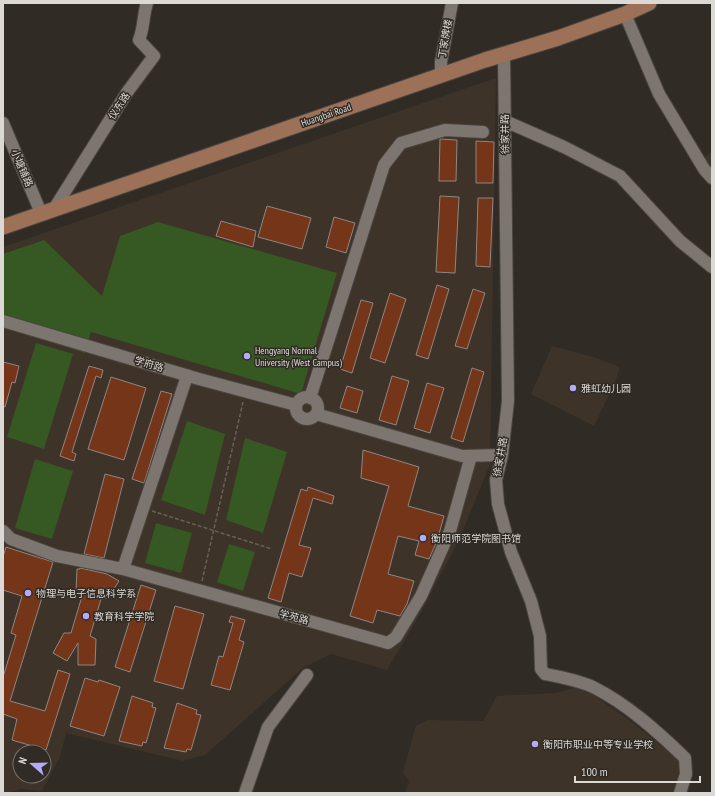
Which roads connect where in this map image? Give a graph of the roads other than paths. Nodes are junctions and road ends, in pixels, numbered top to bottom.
1 (147, 3) edge
2 (452, 3) edge
3 (649, 3) edge
4 (625, 14) junction
5 (504, 54) junction
6 (441, 75) junction
7 (505, 121) junction
8 (3, 123) edge
9 (483, 132) dead end
10 (712, 178) edge
11 (48, 211) junction
12 (3, 227) edge
13 (712, 267) edge
14 (3, 321) edge
15 (187, 376) junction
16 (310, 398) junction
17 (296, 406) junction
18 (316, 414) junction
19 (502, 455) junction
20 (471, 456) junction
21 (3, 532) edge
22 (122, 569) junction
23 (307, 675) dead end
24 (245, 793) edge
25 (680, 793) edge

1 - 11 street, 仪东路
2 - 6 street, 丁家牌楼
3 - 4 main road, Huangbai Road
4 - 5 main road, Huangbai Road
4 - 10 street
5 - 6 main road, Huangbai Road
5 - 7 street, 徐家井路
6 - 11 main road, Huangbai Road
7 - 13 street
7 - 19 street, 徐家井路
8 - 11 street, 小塘铺路
9 - 16 street
11 - 12 main road, Huangbai Road
14 - 15 street, 学府路
15 - 17 street, 学府路
15 - 22 street
16 - 17 street
16 - 18 street
17 - 18 street
18 - 20 street
19 - 20 street
19 - 25 street, 徐家井路
20 - 22 street, 学苑路
21 - 22 street, 学苑路
23 - 24 street

